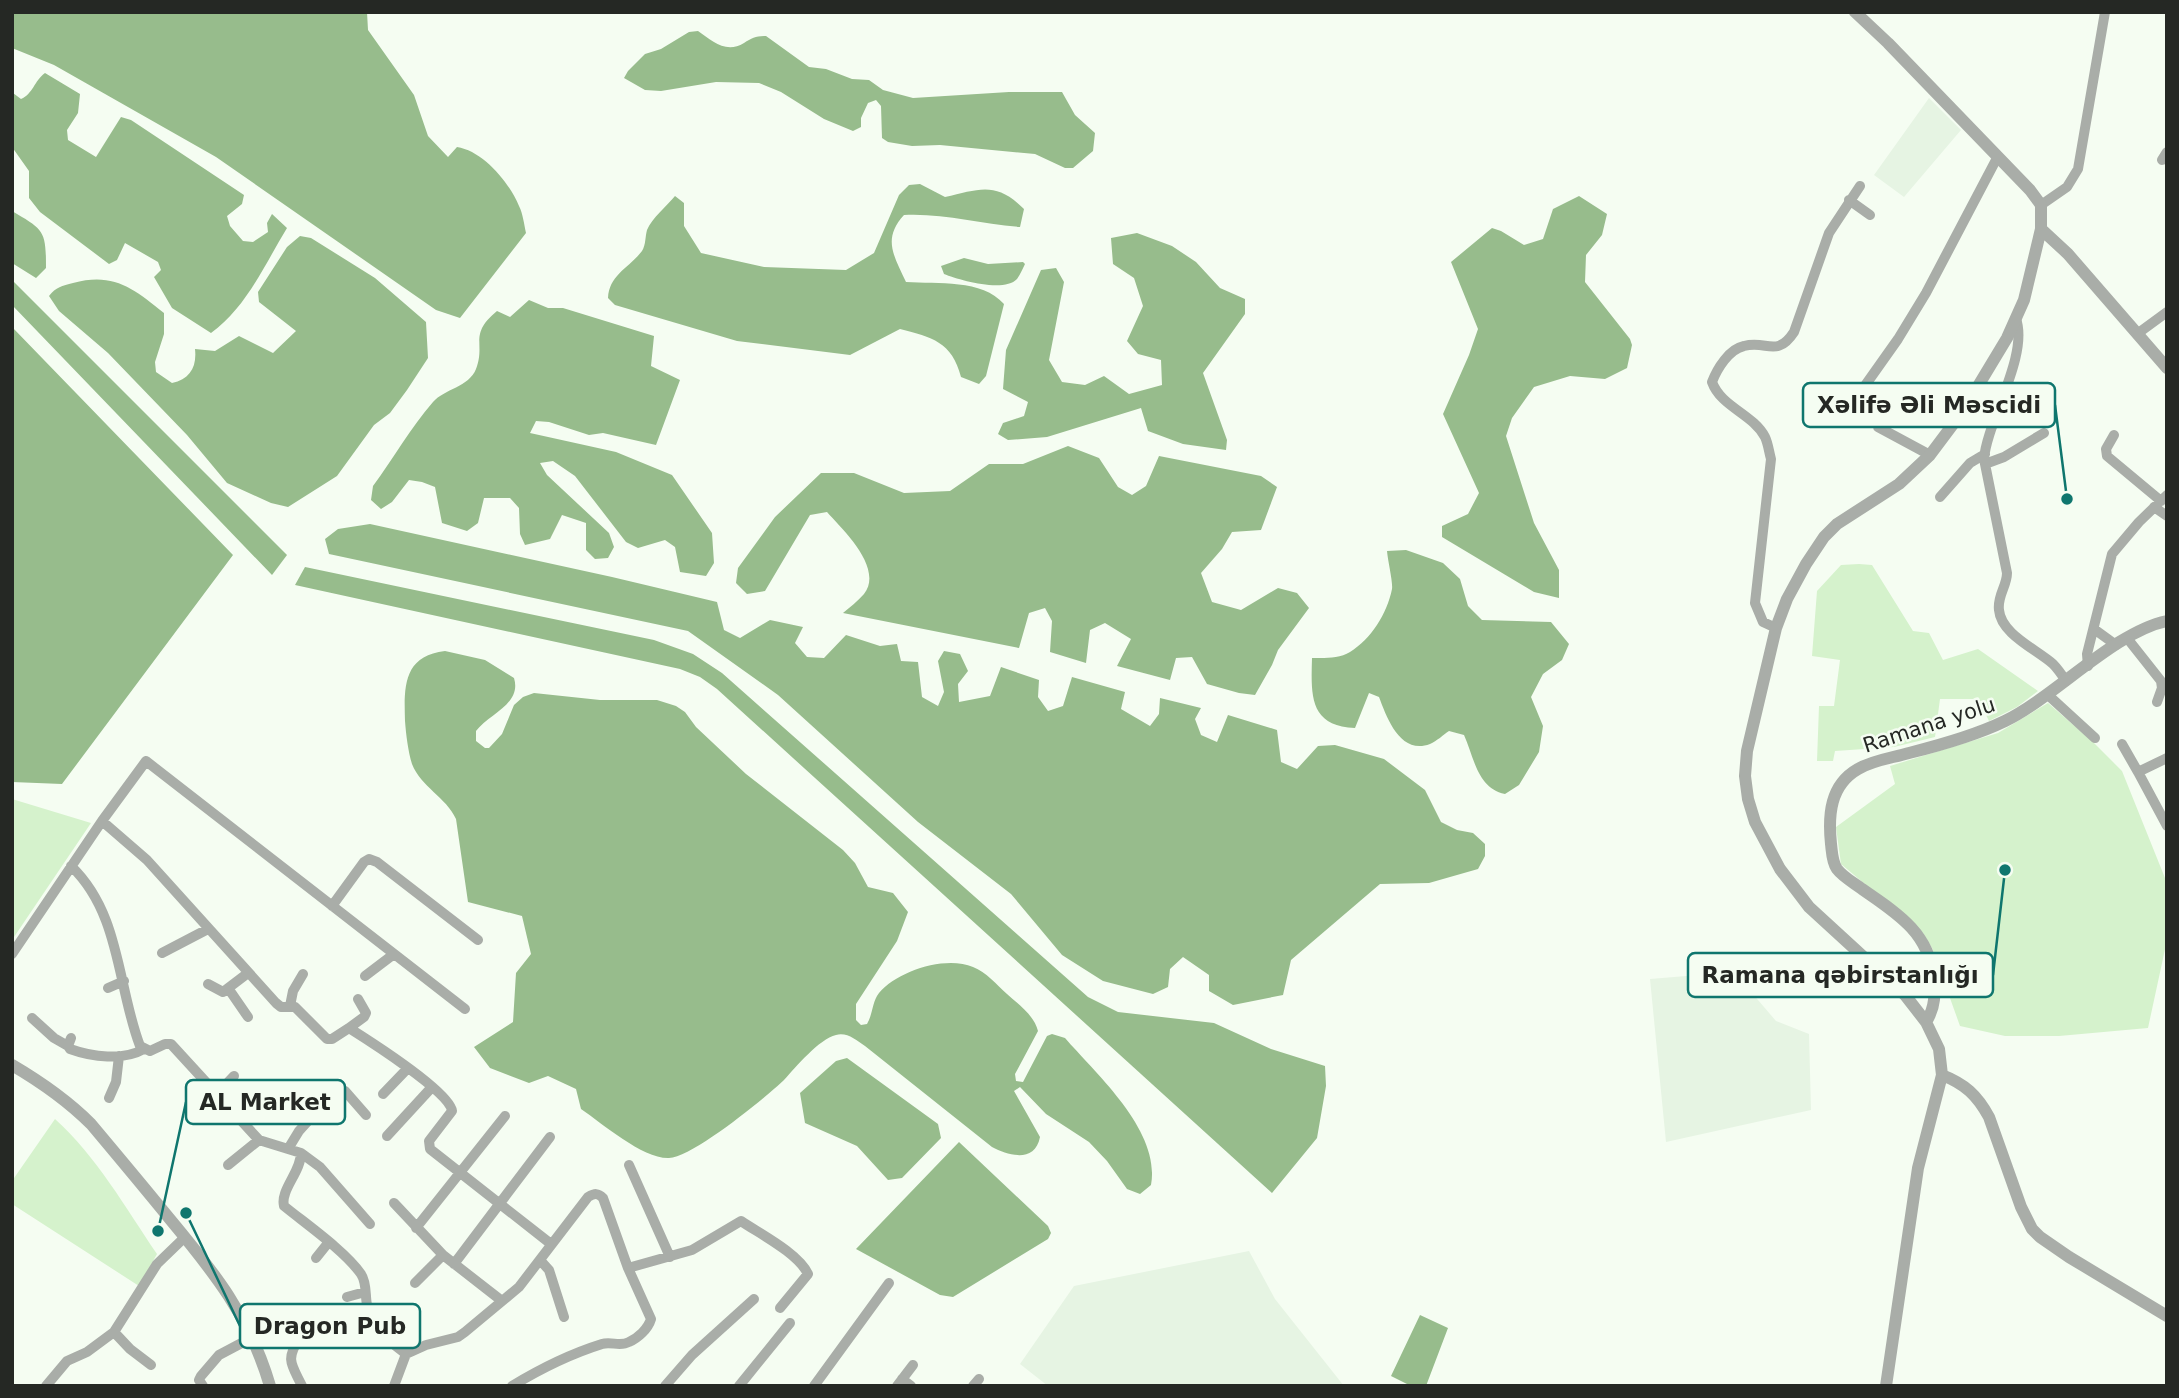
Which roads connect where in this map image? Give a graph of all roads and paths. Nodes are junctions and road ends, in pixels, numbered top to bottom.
1 (1855, 12) edge
2 (2105, 12) edge
3 (1997, 158) junction
4 (1860, 186) dead end
5 (1849, 200) junction
6 (2041, 205) junction
7 (1870, 215) dead end
8 (2041, 229) junction
9 (2167, 312) edge
10 (2016, 319) junction
11 (2137, 334) junction
12 (2167, 368) edge
13 (2044, 433) dead end
14 (2114, 435) dead end
15 (1930, 455) junction
16 (1985, 459) junction
17 (1940, 497) dead end
18 (2161, 501) edge
19 (2167, 516) edge
20 (2167, 621) edge
21 (1776, 628) junction
22 (2094, 629) junction
23 (2122, 642) junction
24 (2088, 666) junction
25 (2066, 681) junction
26 (2048, 695) junction
27 (2157, 702) dead end
28 (2095, 738) dead end
29 (2122, 744) dead end
30 (2167, 758) edge
31 (2138, 772) junction
32 (102, 821) junction
33 (2167, 826) edge
34 (71, 866) junction
35 (332, 906) junction
36 (208, 929) junction
37 (478, 940) dead end
38 (162, 953) dead end
39 (12, 954) edge
40 (394, 954) junction
41 (248, 973) junction
42 (303, 974) dead end
43 (365, 976) dead end
44 (124, 981) junction
45 (208, 984) dead end
46 (108, 988) dead end
47 (228, 988) junction
48 (358, 999) dead end
49 (290, 1006) junction
50 (466, 1009) dead end
51 (32, 1017) dead end
52 (248, 1017) dead end
53 (1926, 1022) junction
54 (349, 1028) junction
55 (144, 1049) junction
56 (119, 1056) junction
57 (12, 1065) edge
58 (408, 1068) junction
59 (1942, 1074) junction
60 (234, 1076) dead end
61 (432, 1087) junction
62 (216, 1094) junction
63 (383, 1094) dead end
64 (109, 1098) dead end
65 (366, 1115) dead end
66 (505, 1116) dead end
67 (387, 1136) dead end
68 (550, 1137) dead end
69 (259, 1140) junction
70 (288, 1149) junction
71 (301, 1153) junction
72 (228, 1165) dead end
73 (629, 1165) dead end
74 (461, 1174) junction
75 (394, 1203) dead end
76 (500, 1204) junction
77 (370, 1224) dead end
78 (416, 1228) junction
79 (185, 1237) junction
80 (328, 1243) junction
81 (551, 1244) junction
82 (443, 1255) junction
83 (670, 1256) junction
84 (316, 1258) dead end
85 (540, 1259) junction
86 (454, 1264) junction
87 (628, 1268) junction
88 (415, 1283) dead end
89 (889, 1283) dead end
90 (365, 1292) junction
91 (347, 1297) dead end
92 (754, 1299) dead end
93 (502, 1301) junction
94 (780, 1308) dead end
95 (2167, 1316) edge
96 (564, 1317) dead end
97 (790, 1323) dead end
98 (114, 1332) junction
99 (253, 1337) junction
100 (299, 1339) dead end
101 (406, 1354) junction
102 (150, 1365) dead end
103 (913, 1365) dead end
104 (899, 1382) edge
105 (46, 1386) edge
106 (203, 1386) edge
107 (270, 1386) edge
108 (302, 1386) edge
109 (394, 1386) edge
110 (512, 1386) edge
111 (665, 1386) edge
112 (739, 1386) edge
113 (814, 1386) edge
114 (911, 1386) edge
115 (1886, 1386) edge

1 - 3 street
2 - 6 street
3 - 6 street
3 - 15 street
4 - 5 street
5 - 7 street
5 - 21 street
6 - 8 street
8 - 10 street
8 - 11 street
9 - 11 street
10 - 15 street
10 - 16 street
11 - 12 street
13 - 16 street
14 - 18 street
15 - 21 street
16 - 17 street
16 - 25 street
18 - 19 street
18 - 22 street
20 - 23 street, Ramana yolu
21 - 53 street
22 - 23 street
22 - 24 street
23 - 24 street, Ramana yolu
23 - 27 street
24 - 25 street, Ramana yolu
25 - 26 street, Ramana yolu
26 - 28 street
26 - 53 street, Ramana yolu
29 - 31 street
30 - 31 street
31 - 33 street
32 - 34 street
32 - 35 street
32 - 36 street
34 - 39 street
34 - 44 street
35 - 37 street
35 - 40 street
36 - 38 street
36 - 41 street
40 - 43 street
40 - 50 street
41 - 47 street
41 - 49 street
42 - 49 street
44 - 46 street
44 - 55 street
45 - 47 street
47 - 52 street
48 - 54 street
49 - 54 street
51 - 56 street
53 - 59 street
54 - 58 street
55 - 56 street
55 - 62 street
56 - 64 street
57 - 79 street
58 - 61 street
58 - 63 street
59 - 95 street
59 - 115 street
60 - 62 street
61 - 67 street
61 - 74 street
62 - 69 street
65 - 70 street
66 - 74 street
68 - 76 street
69 - 70 street
69 - 72 street
70 - 71 street
71 - 77 street
71 - 80 street
73 - 83 street
74 - 76 street
74 - 78 street
75 - 78 street
76 - 81 street
76 - 86 street
78 - 82 street
79 - 98 street
79 - 99 street
80 - 84 street
80 - 90 street
81 - 85 street
81 - 87 street
82 - 86 street
82 - 88 street
83 - 87 street
83 - 94 street
85 - 93 street
85 - 96 street
86 - 93 street
87 - 110 street
89 - 113 street
90 - 91 street
90 - 101 street
92 - 111 street
93 - 101 street
97 - 112 street
98 - 102 street
98 - 105 street
99 - 106 street
99 - 107 street
100 - 108 street
101 - 109 street
103 - 104 street
104 - 114 street

